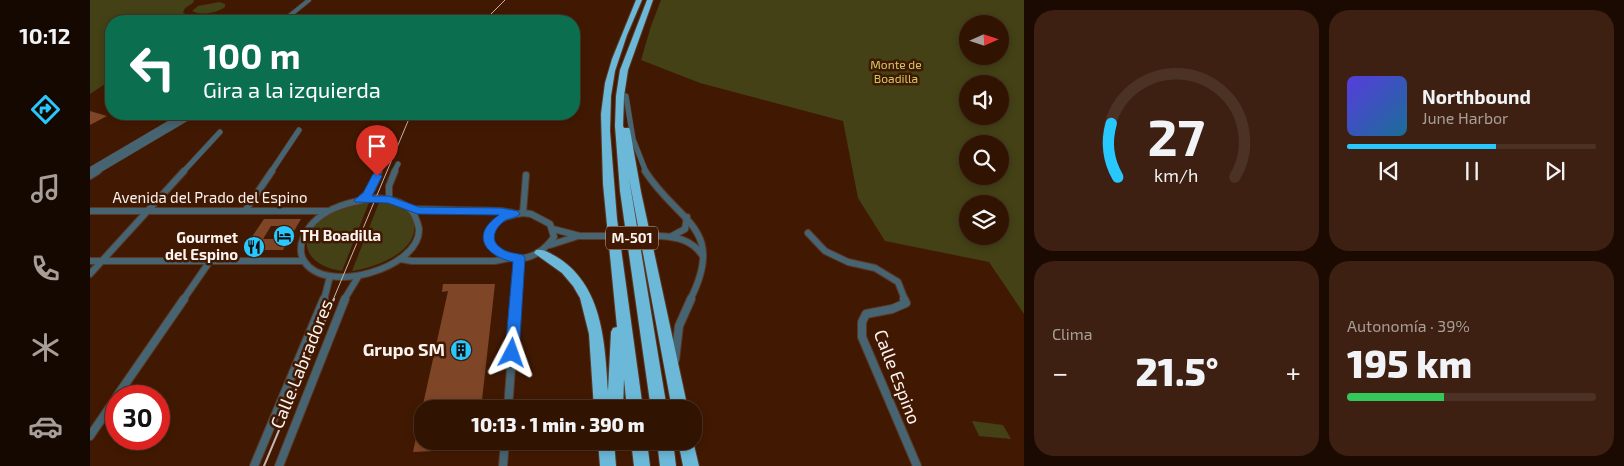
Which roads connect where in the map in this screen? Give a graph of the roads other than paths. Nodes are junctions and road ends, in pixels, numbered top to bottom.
1 (309, 0) edge
2 (314, 0) edge
3 (639, 0) edge
4 (650, 0) edge
5 (290, 15) edge
6 (296, 15) edge
7 (626, 66) junction
8 (626, 96) junction
9 (175, 120) edge
10 (184, 120) edge
11 (300, 130) dead end
12 (220, 132) dead end
13 (382, 164) dead end
14 (398, 164) dead end
15 (90, 170) edge
16 (526, 175) dead end
17 (90, 176) edge
18 (389, 199) junction
19 (359, 200) junction
20 (412, 209) junction
21 (330, 210) junction
22 (90, 211) edge
23 (147, 211) junction
24 (245, 211) junction
25 (523, 213) junction
26 (514, 214) junction
27 (686, 216) junction
28 (553, 229) junction
29 (808, 233) dead end
30 (580, 236) junction
31 (670, 236) junction
32 (545, 249) junction
33 (703, 257) junction
34 (515, 258) junction
35 (400, 259) junction
36 (90, 261) edge
37 (102, 261) junction
38 (210, 261) junction
39 (304, 261) junction
40 (90, 274) edge
41 (330, 276) junction
42 (358, 277) junction
43 (620, 306) junction
44 (125, 385) edge
45 (508, 400) edge
46 (601, 400) edge
47 (615, 400) edge
48 (634, 400) edge
49 (658, 400) edge
50 (677, 400) edge
51 (678, 400) edge
52 (105, 414) edge
53 (90, 436) edge
54 (505, 450) edge
55 (607, 450) edge
56 (612, 450) edge
57 (640, 450) edge
58 (665, 450) edge
59 (688, 450) edge
60 (254, 466) edge
61 (279, 466) edge
62 (504, 466) edge
63 (608, 466) edge
64 (613, 466) edge
65 (642, 466) edge
66 (668, 466) edge
67 (691, 466) edge
68 (916, 466) edge

1 - 5 street
2 - 6 street
3 - 43 highway, M-501
4 - 7 highway, M-501
7 - 8 highway
7 - 49 highway, M-501
8 - 27 street
8 - 50 highway
9 - 15 street
10 - 17 street
11 - 24 street
12 - 23 street
13 - 19 street
14 - 18 street
16 - 25 street
18 - 19 street
18 - 20 street
19 - 21 street
20 - 26 street
20 - 35 street
21 - 24 street, Avenida del Prado del Espino
21 - 39 street
22 - 23 street, Avenida del Prado del Espino
23 - 24 street, Avenida del Prado del Espino
23 - 37 street
25 - 26 street
25 - 28 street
26 - 34 street
27 - 31 street
27 - 33 street
28 - 30 street
28 - 32 street
29 - 68 street, Calle Espino
30 - 31 street, bridge
30 - 32 street
31 - 33 street
32 - 34 street
32 - 46 highway
33 - 51 street
34 - 35 street
34 - 45 street
35 - 42 street
36 - 37 street
37 - 38 street
37 - 40 street
38 - 39 street
38 - 44 street
39 - 41 street
41 - 42 street
41 - 60 street, Calle Labradores
42 - 61 street, Calle Labradores
43 - 47 highway
43 - 48 highway, M-501
52 - 53 street
54 - 62 street
55 - 63 highway
56 - 64 highway
57 - 65 highway
58 - 66 highway
59 - 67 highway

